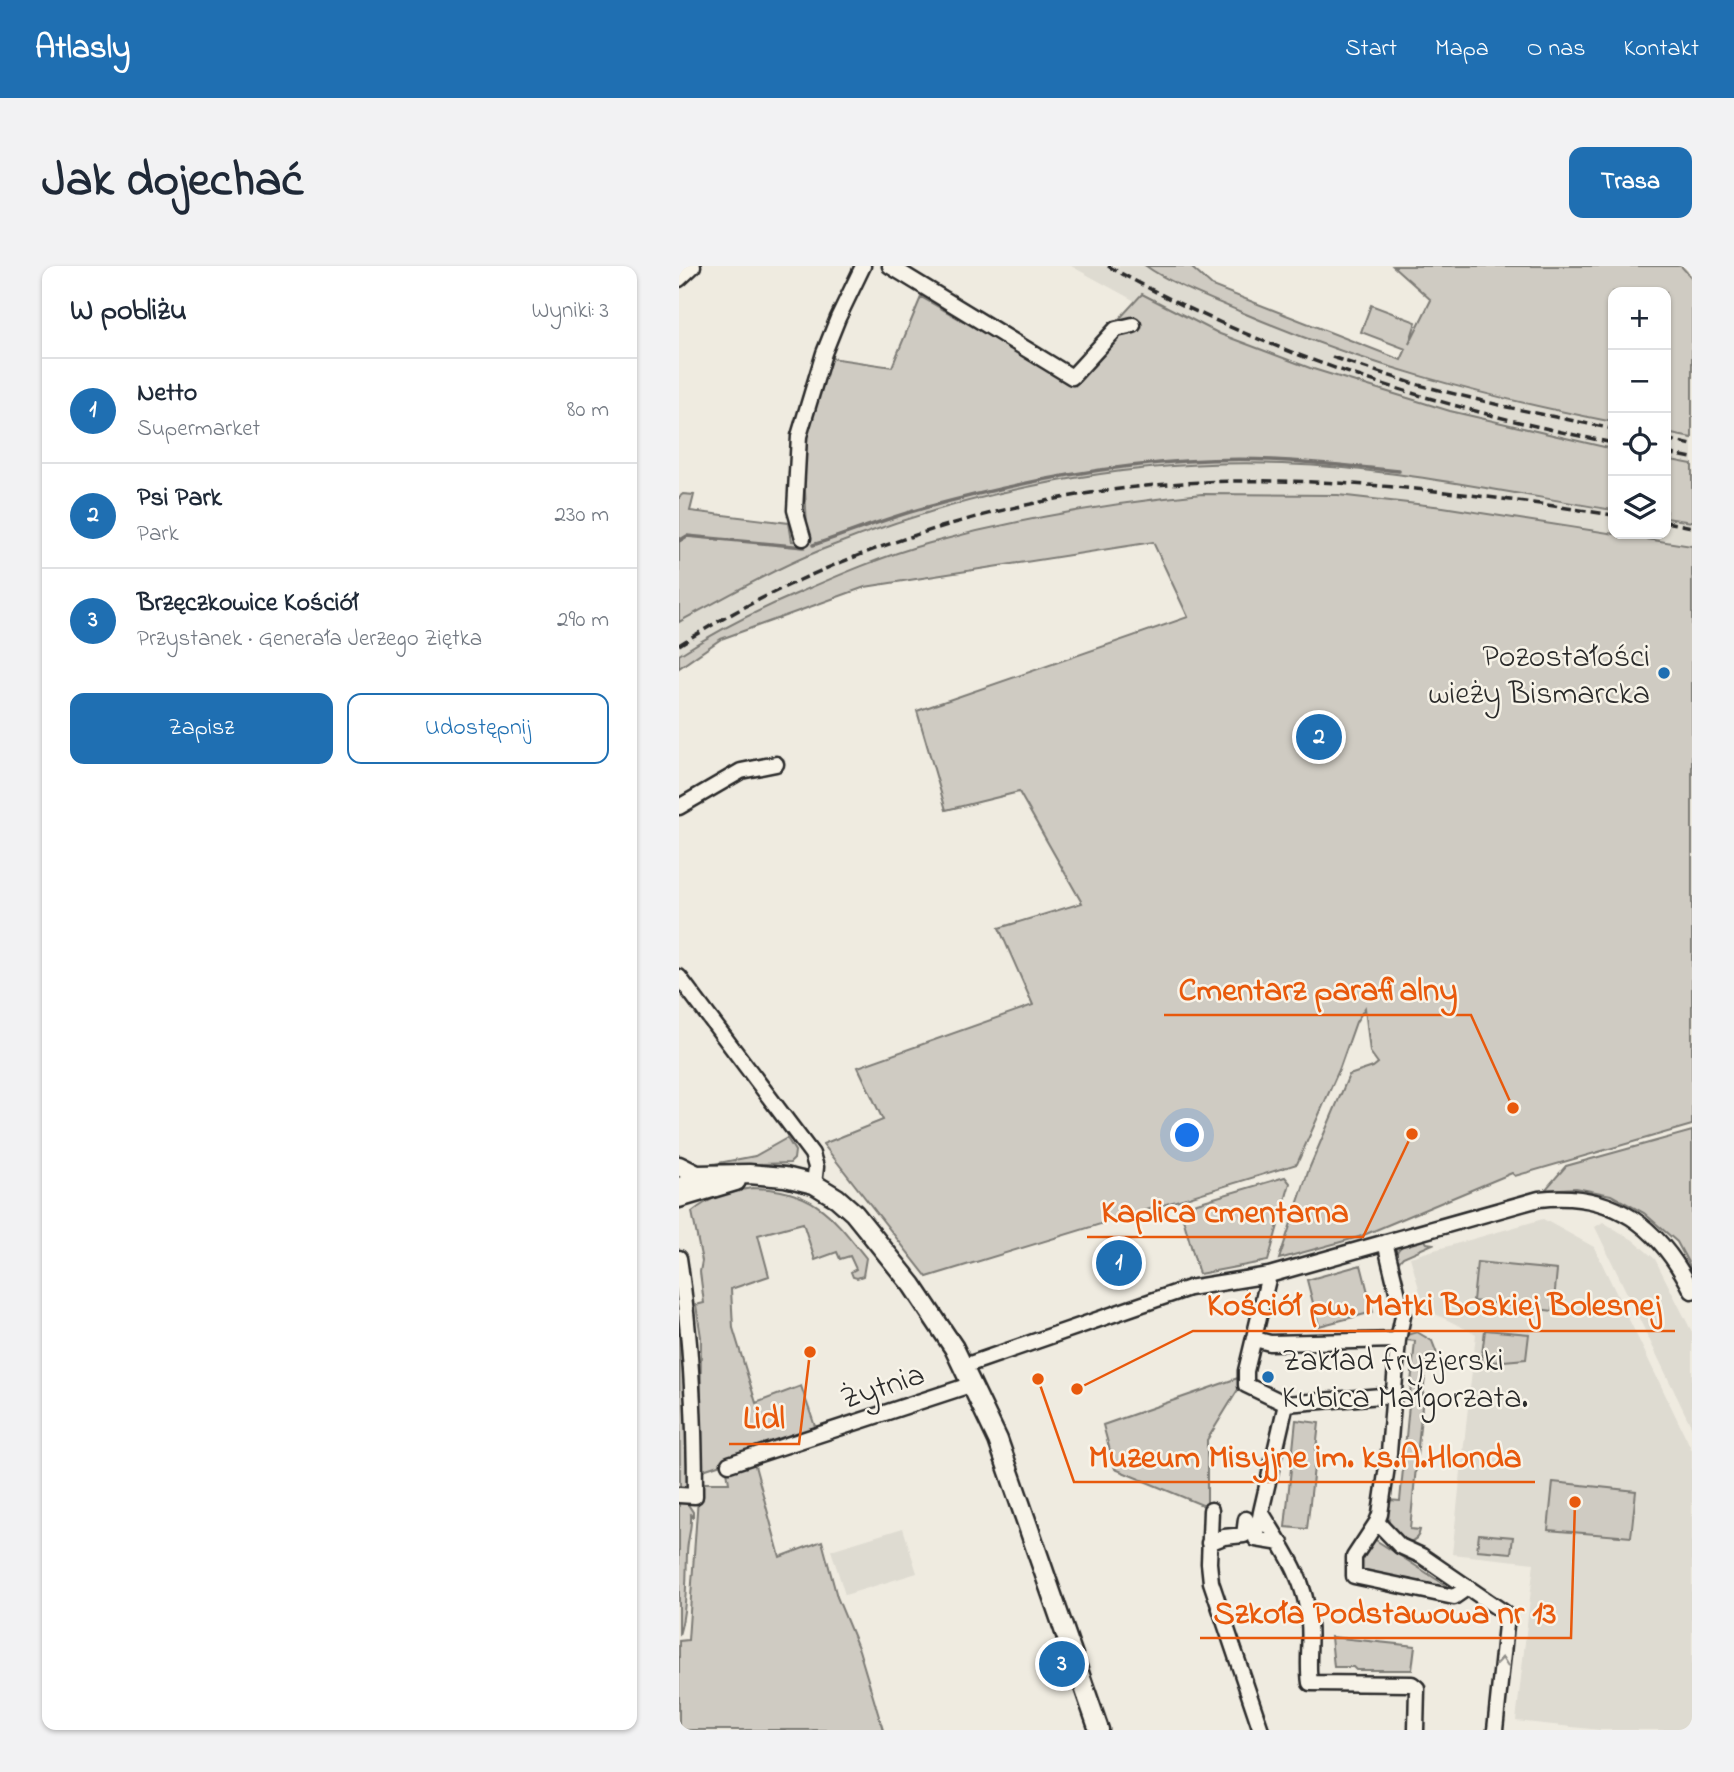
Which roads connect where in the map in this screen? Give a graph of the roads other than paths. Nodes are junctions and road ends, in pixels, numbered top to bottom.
1 (693, 266) edge
2 (863, 266) edge
3 (890, 266) edge
4 (679, 279) edge
5 (1133, 325) dead end
6 (803, 538) dead end
7 (776, 764) dead end
8 (679, 807) edge
9 (679, 976) edge
10 (679, 1166) edge
11 (749, 1174) junction
12 (697, 1175) junction
13 (814, 1184) junction
14 (679, 1185) edge
15 (679, 1198) edge
16 (1385, 1242) junction
17 (679, 1258) edge
18 (1269, 1275) junction
19 (1692, 1291) edge
20 (1255, 1339) junction
21 (1398, 1340) junction
22 (964, 1366) junction
23 (973, 1384) junction
24 (1393, 1395) junction
25 (1286, 1404) junction
26 (729, 1464) dead end
27 (679, 1495) edge
28 (1211, 1510) dead end
29 (1246, 1519) dead end
30 (1377, 1522) junction
31 (1209, 1543) junction
32 (1467, 1588) junction
33 (1099, 1730) edge
34 (1261, 1730) edge
35 (1416, 1730) edge
36 (1495, 1730) edge

1 - 4 street
2 - 6 street
3 - 5 street
7 - 8 street
9 - 13 street
10 - 12 main road
11 - 12 main road
11 - 13 main road
11 - 15 main road
12 - 14 street
13 - 22 main road
16 - 18 street
16 - 19 street
16 - 21 street
17 - 27 street
18 - 20 street
18 - 22 street
20 - 21 street
20 - 25 street
21 - 24 street
22 - 23 main road
23 - 26 street, Żytnia
23 - 33 main road
24 - 25 street
24 - 30 street
25 - 35 street
28 - 31 street
29 - 31 street
30 - 32 street
30 - 32 street
31 - 34 street
36 -> 32 street

